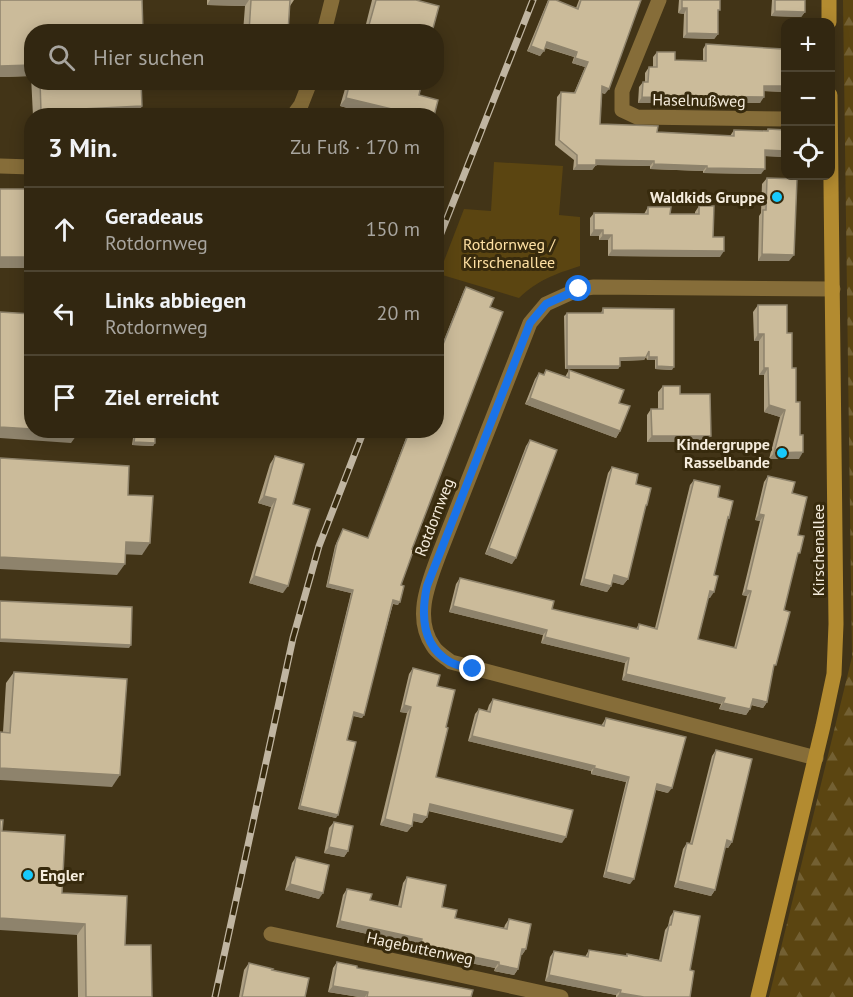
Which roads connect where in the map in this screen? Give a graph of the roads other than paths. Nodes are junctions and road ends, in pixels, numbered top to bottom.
1 (332, 0) edge
2 (658, 0) edge
3 (829, 0) edge
4 (830, 18) edge
5 (326, 24) edge
6 (307, 90) edge
7 (299, 108) edge
8 (781, 119) edge
9 (831, 126) edge
10 (0, 166) edge
11 (24, 167) edge
12 (833, 289) junction
13 (816, 758) junction
14 (271, 934) dead end
15 (561, 997) edge
16 (758, 997) edge

1 - 5 street
2 - 8 street, Haselnußweg
3 - 4 street
6 - 7 street
9 - 12 street, Kirschenallee
10 - 11 street
12 - 13 street, Kirschenallee
12 - 13 street, Rotdornweg
13 - 16 street, Kirschenallee
14 - 15 street, Hagebuttenweg

